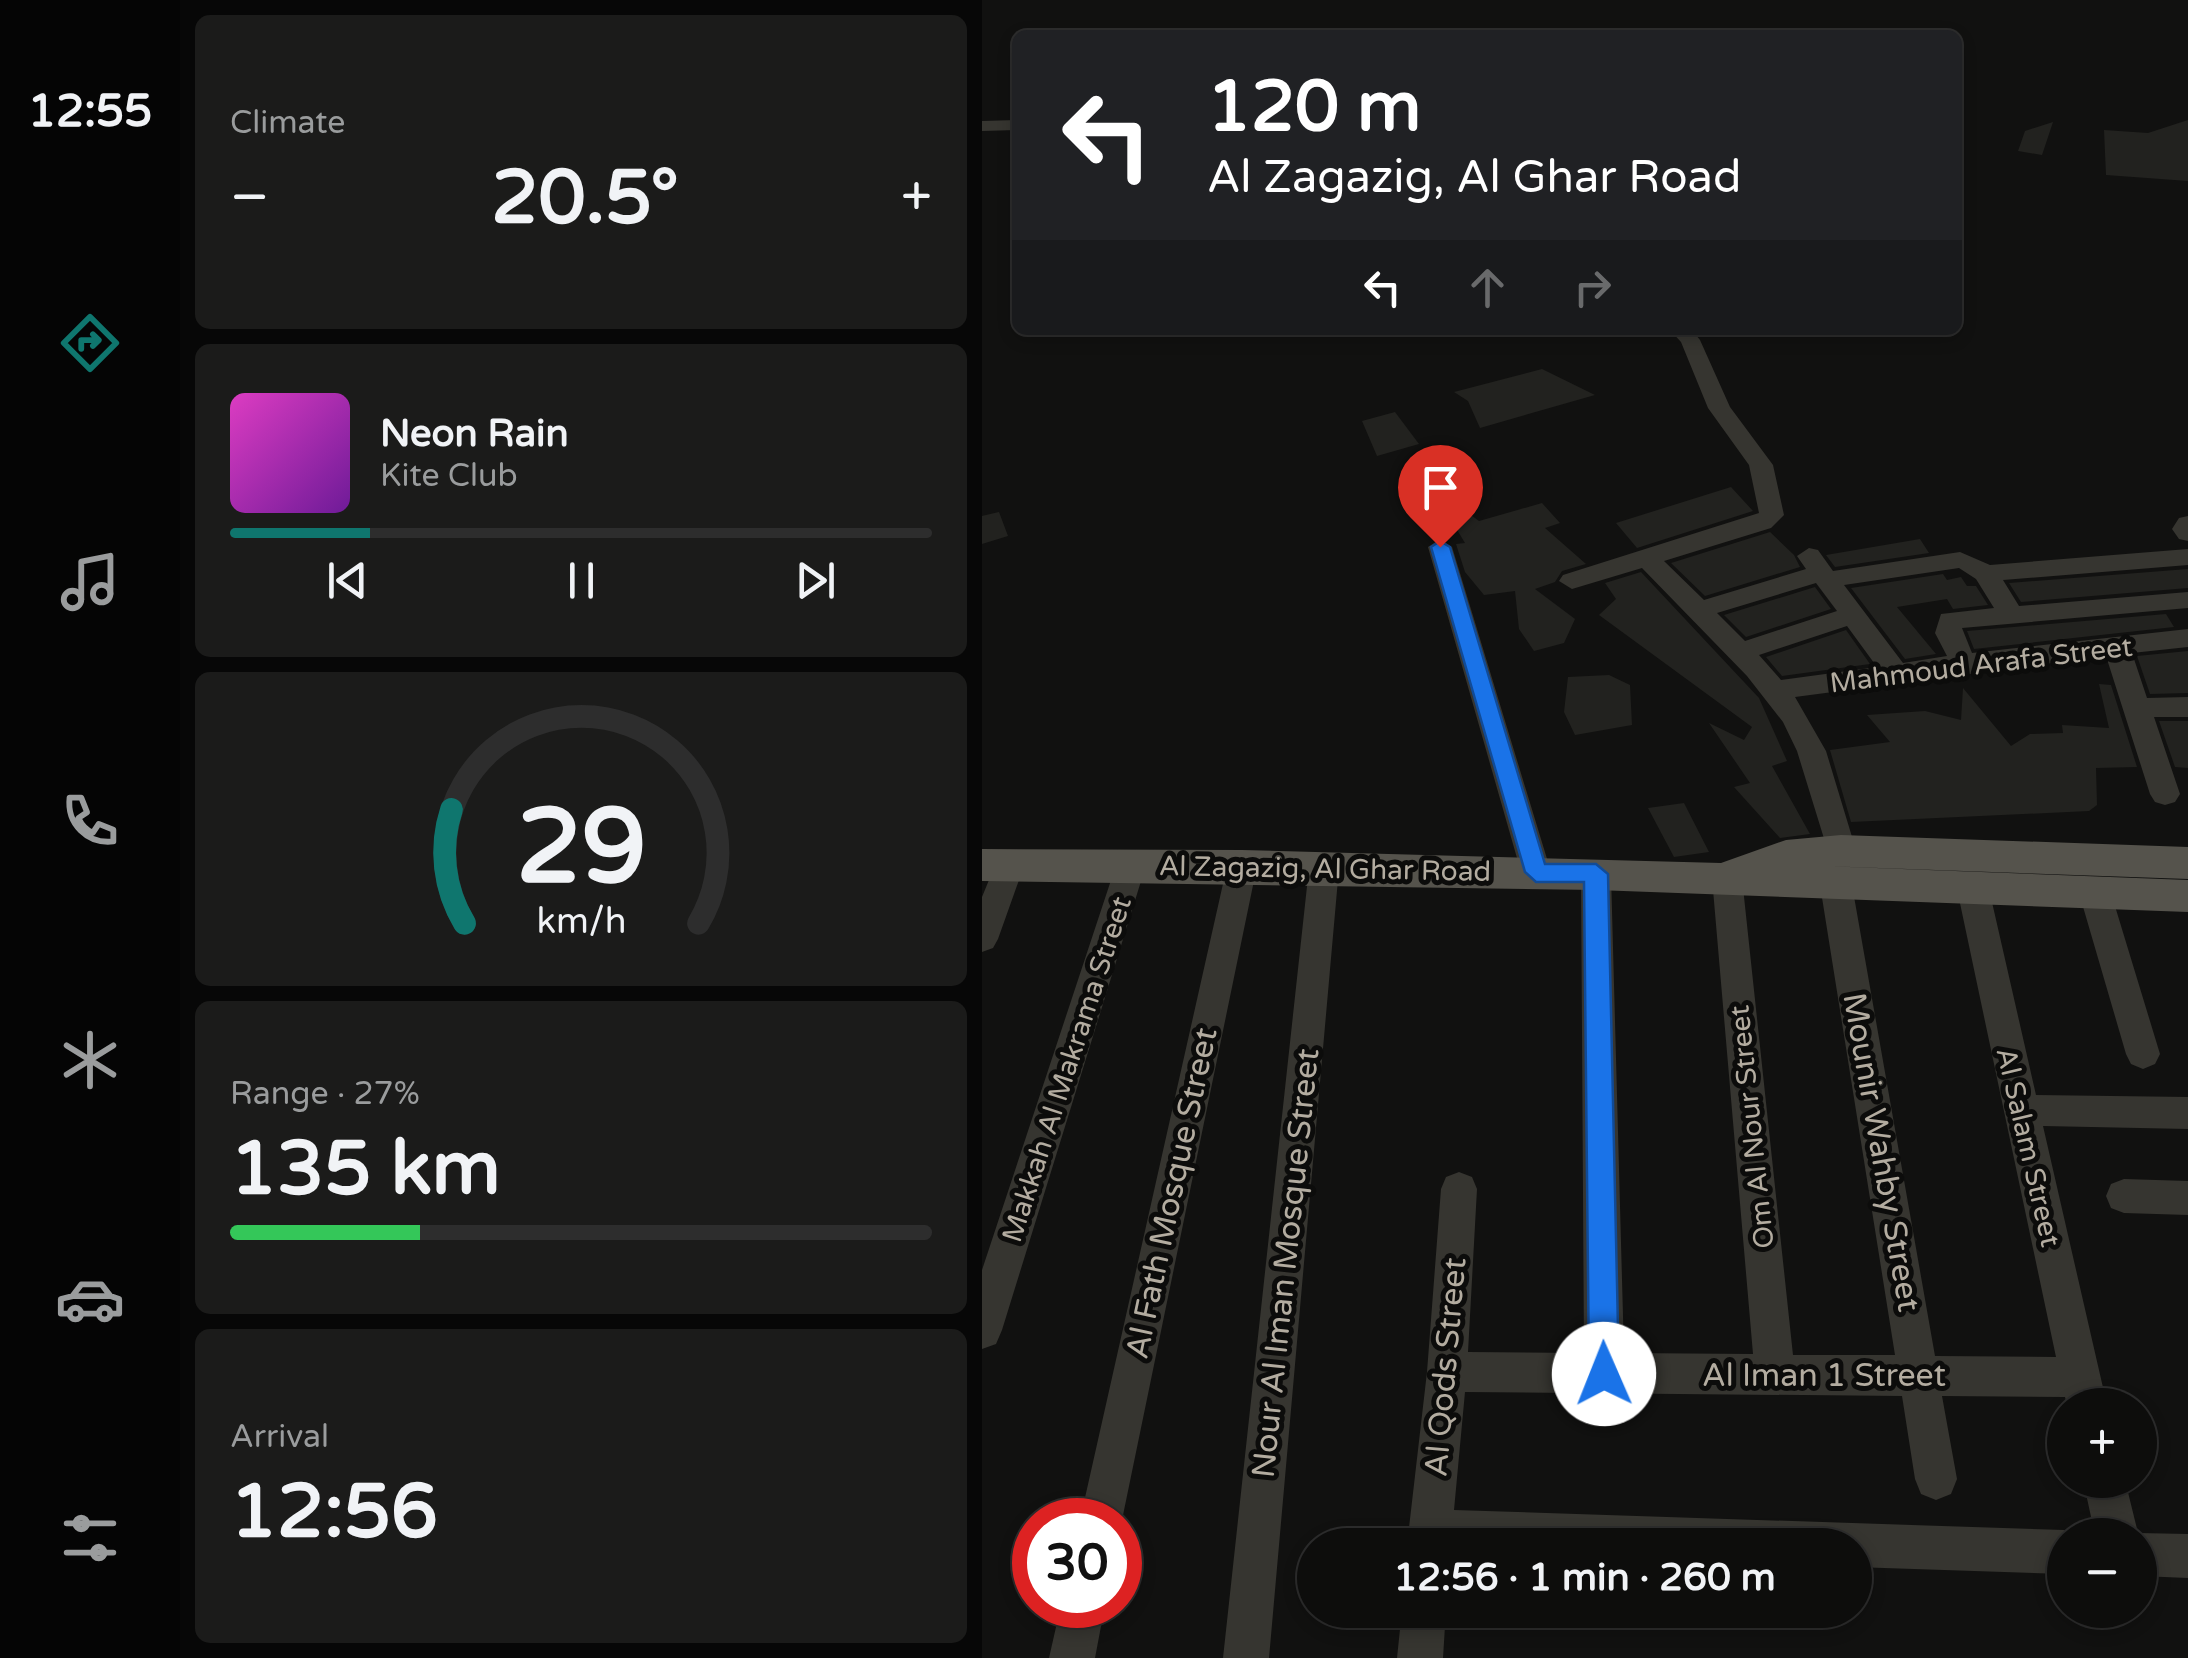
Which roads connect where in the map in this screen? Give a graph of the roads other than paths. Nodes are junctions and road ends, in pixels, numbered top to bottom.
1 (982, 126) edge
2 (1012, 126) edge
3 (1685, 335) edge
4 (2188, 523) edge
5 (2188, 534) edge
6 (1440, 547) dead end
7 (2188, 557) edge
8 (1646, 558) junction
9 (1819, 570) junction
10 (1986, 573) junction
11 (1572, 581) dead end
12 (2188, 600) edge
13 (1696, 611) junction
14 (2010, 612) junction
15 (1853, 615) junction
16 (2188, 638) edge
17 (2116, 646) junction
18 (1737, 653) junction
19 (1964, 663) junction
20 (1896, 673) junction
21 (1774, 691) junction
22 (2188, 707) edge
23 (2138, 708) junction
24 (2170, 779) edge
25 (2188, 863) edge
26 (1131, 865) junction
27 (996, 866) edge
28 (1242, 866) junction
29 (1838, 867) junction
30 (1324, 868) junction
31 (1536, 872) junction
32 (1596, 874) junction
33 (1727, 878) junction
34 (1973, 889) junction
35 (2095, 893) junction
36 (2188, 896) edge
37 (982, 939) edge
38 (2142, 1054) dead end
39 (2020, 1110) junction
40 (2188, 1113) edge
41 (1458, 1189) dead end
42 (2124, 1196) dead end
43 (2188, 1198) edge
44 (982, 1330) edge
45 (1446, 1372) junction
46 (1604, 1374) junction
47 (1775, 1375) junction
48 (1920, 1376) junction
49 (2051, 1388) edge
50 (2083, 1388) edge
51 (1936, 1478) dead end
52 (1106, 1498) edge
53 (1431, 1528) edge
54 (1872, 1548) edge
55 (2047, 1552) edge
56 (2157, 1555) edge
57 (2188, 1556) edge
58 (1078, 1628) edge
59 (1422, 1628) edge
60 (1072, 1658) edge
61 (1246, 1658) edge
62 (1420, 1658) edge

1 - 2 street
3 - 8 street
4 - 5 street
6 - 31 street
7 - 10 street
8 - 11 street
8 - 13 street, Mounir Wahby Street
9 - 10 street
9 - 13 street
9 - 15 street
10 - 14 street
12 - 14 street
13 - 18 street, Mounir Wahby Street
14 - 19 street
15 - 18 street
15 - 20 street
16 - 17 street, Mahmoud Arafa Street
17 - 19 street, Mahmoud Arafa Street
17 - 23 street
18 - 21 street, Mounir Wahby Street
19 - 20 street, Mahmoud Arafa Street
20 - 21 street, Mahmoud Arafa Street
21 - 29 street, Mounir Wahby Street
22 - 23 street
23 - 24 street
25 - 29 main road, Al Zagazig, Al Ghar Road
26 - 27 main road, Al Zagazig, Al Ghar Road
26 - 28 main road, Al Zagazig, Al Ghar Road
26 - 44 street, Makkah Al Makrama Street
27 - 37 street
28 - 30 main road, Al Zagazig, Al Ghar Road
28 - 52 street, Al Fath Mosque Street
29 - 33 main road, Al Zagazig, Al Ghar Road
29 - 34 main road, Al Zagazig, Al Ghar Road
29 - 48 street, Mounir Wahby Street
30 - 31 main road, Al Zagazig, Al Ghar Road
30 - 61 street, Nour Al Iman Mosque Street
31 - 32 main road, Al Zagazig, Al Ghar Road
32 - 33 main road, Al Zagazig, Al Ghar Road
32 - 46 street
33 - 47 street, Om Al Nour Street
34 - 35 main road, Al Zagazig, Al Ghar Road
34 - 39 street, Al Salam Street
35 - 36 main road, Al Zagazig, Al Ghar Road
35 - 38 street
39 - 40 street
39 - 50 street, Al Salam Street
41 - 45 street, Al Qods Street
42 - 43 street
45 - 46 street, Al Iman 1 Street
45 - 53 street, Al Qods Street
46 - 47 street, Al Iman 1 Street
47 - 48 street, Al Iman 1 Street
48 - 49 street, Al Iman 1 Street
48 - 51 street, Mounir Wahby Street
54 - 55 street
56 - 57 street
58 - 60 street
59 - 62 street

